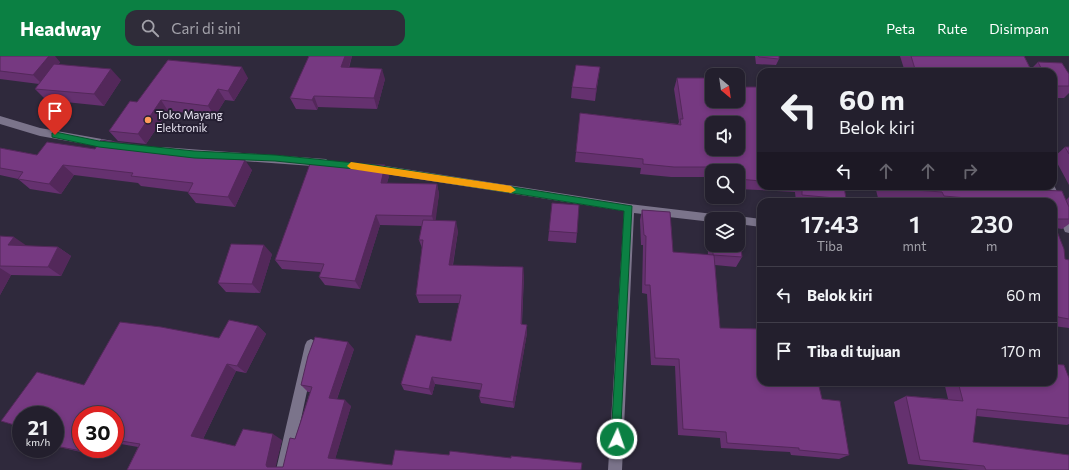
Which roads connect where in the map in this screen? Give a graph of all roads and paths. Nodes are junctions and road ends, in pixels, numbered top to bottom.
1 (0, 120) edge
2 (123, 146) edge
3 (155, 150) edge
4 (336, 164) edge
5 (360, 166) edge
6 (1057, 202) edge
7 (629, 208) junction
8 (705, 217) edge
9 (745, 221) edge
10 (757, 222) edge
11 (1069, 229) edge
12 (311, 345) edge
13 (283, 470) edge
14 (615, 470) edge

1 - 2 street
3 - 4 street
5 - 7 street
6 - 11 street
7 - 8 street
7 - 14 street
9 - 10 street
12 - 13 street

